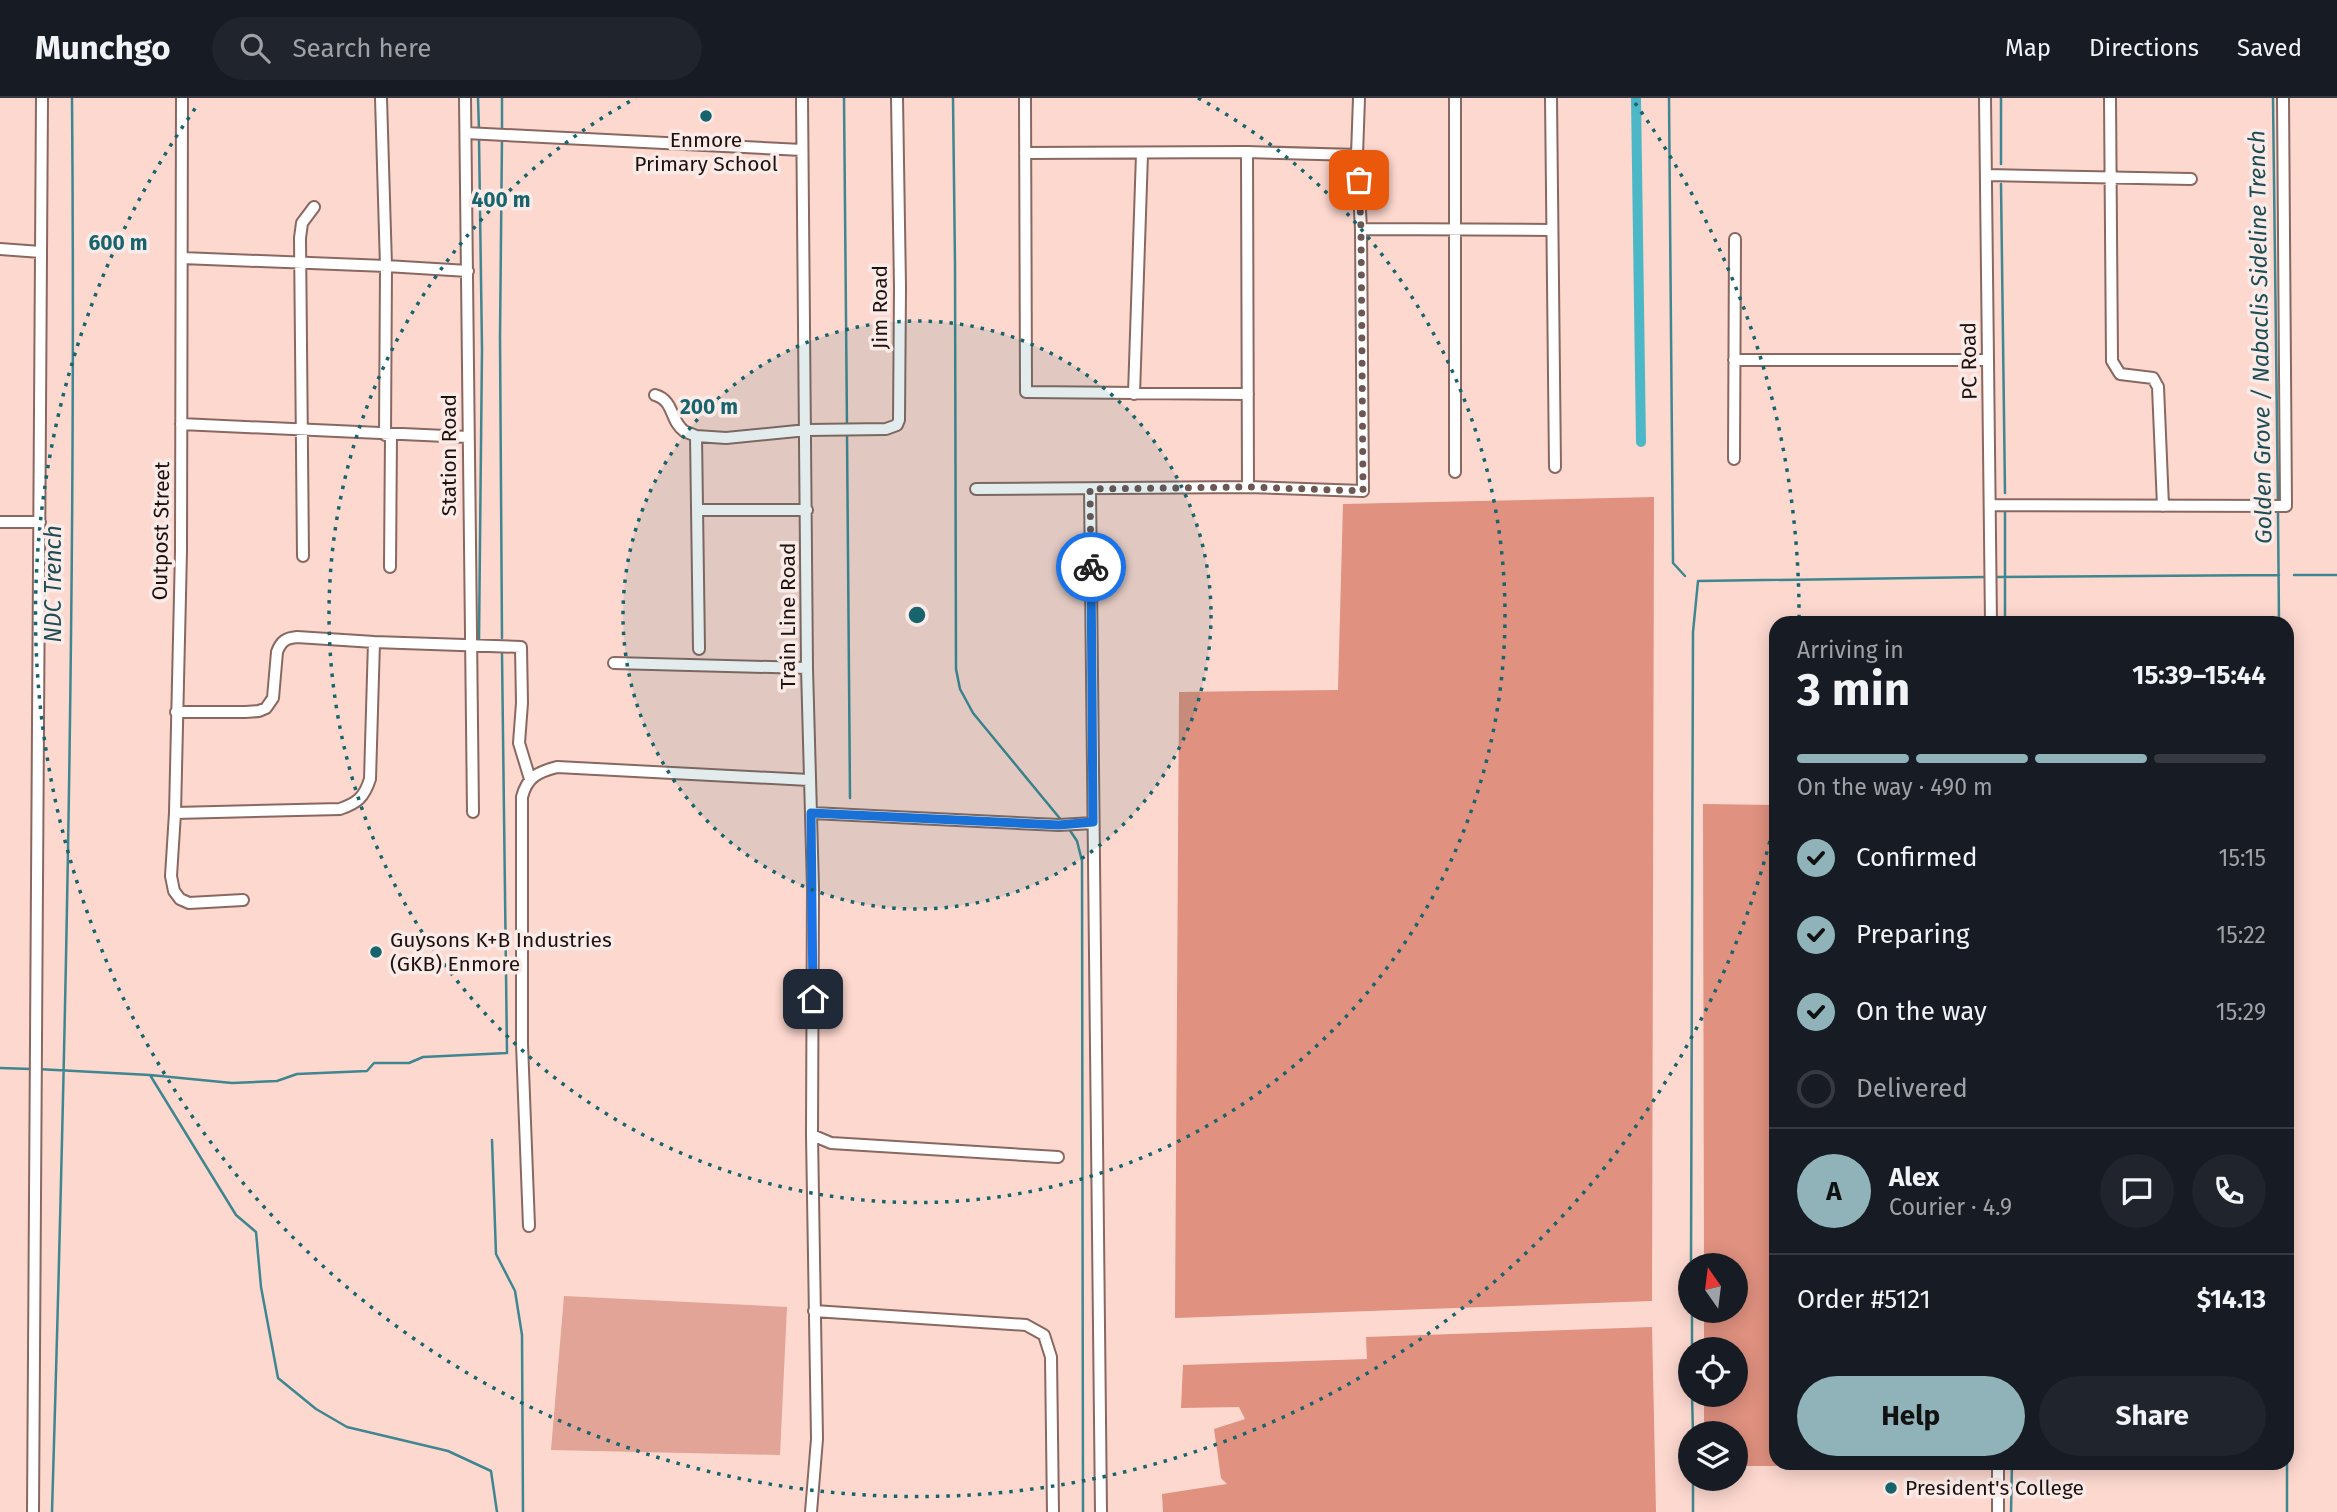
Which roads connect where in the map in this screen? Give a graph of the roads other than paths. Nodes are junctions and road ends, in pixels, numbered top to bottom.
1 (42, 98) edge
2 (182, 98) edge
3 (381, 98) edge
4 (458, 98) edge
5 (465, 98) edge
6 (802, 98) edge
7 (897, 98) edge
8 (1025, 98) edge
9 (1359, 98) edge
10 (1455, 98) edge
11 (1551, 98) edge
12 (1986, 98) edge
13 (2110, 98) edge
14 (2283, 98) edge
15 (466, 133) junction
16 (802, 150) junction
17 (1247, 152) junction
18 (1025, 153) junction
19 (1142, 154) junction
20 (1357, 155) junction
21 (1987, 175) junction
22 (2110, 177) junction
23 (2191, 179) dead end
24 (314, 207) dead end
25 (1361, 229) junction
26 (1457, 229) junction
27 (1552, 230) junction
28 (1735, 239) dead end
29 (0, 249) edge
30 (41, 252) junction
31 (182, 258) junction
32 (300, 262) junction
33 (386, 266) junction
34 (468, 271) junction
35 (1734, 360) junction
36 (1987, 360) junction
37 (1134, 394) junction
38 (1248, 394) junction
39 (655, 395) dead end
40 (181, 424) junction
41 (300, 429) junction
42 (807, 430) junction
43 (388, 435) junction
44 (696, 436) junction
45 (468, 437) junction
46 (1734, 459) dead end
47 (1555, 467) dead end
48 (1455, 472) dead end
49 (1248, 487) junction
50 (976, 489) dead end
51 (1090, 489) junction
52 (1990, 505) junction
53 (2163, 506) junction
54 (696, 510) junction
55 (807, 510) junction
56 (0, 522) edge
57 (40, 522) junction
58 (303, 556) dead end
59 (390, 567) dead end
60 (1991, 616) edge
61 (374, 642) junction
62 (471, 645) junction
63 (699, 649) dead end
64 (614, 663) dead end
65 (807, 668) junction
66 (176, 712) junction
67 (530, 779) junction
68 (809, 780) junction
69 (473, 811) dead end
70 (175, 813) junction
71 (811, 813) junction
72 (1093, 822) junction
73 (243, 900) dead end
74 (811, 1135) junction
75 (1058, 1157) dead end
76 (529, 1226) dead end
77 (814, 1311) junction
78 (1998, 1470) edge
79 (33, 1512) edge
80 (811, 1512) edge
81 (1053, 1512) edge
82 (1101, 1512) edge
83 (1998, 1512) edge

1 - 30 street
2 - 31 street, Outpost Street
3 - 33 street
4 - 5 street
5 - 15 street, Station Road
6 - 16 street, Train Line Road
7 - 42 street, Jim Road
8 - 18 street
9 - 20 street
10 - 26 street
11 - 27 street
12 - 21 street, PC Road
13 - 22 street
14 - 53 street
15 - 16 street
15 - 34 street, Station Road
16 - 42 street, Train Line Road
17 - 19 street
17 - 20 street
17 - 38 street
18 - 19 street
18 - 37 street
19 - 37 street
20 - 25 street
21 - 22 street
21 - 36 street, PC Road
22 - 23 street
22 - 53 street
24 - 32 street
25 - 26 street
25 - 49 street
26 - 27 street
26 - 48 street
27 - 47 street
28 - 35 street
29 - 30 street
30 - 57 street
31 - 32 street
31 - 40 street, Outpost Street
32 - 33 street
32 - 41 street
33 - 34 street
33 - 43 street
34 - 45 street, Station Road
35 - 36 street
35 - 46 street
36 - 52 street, PC Road
37 - 38 street
38 - 49 street
39 - 44 street
40 - 41 street
40 - 66 street, Outpost Street
41 - 43 street
41 - 58 street
42 - 44 street, Jim Road
42 - 55 street, Train Line Road
43 - 45 street
43 - 59 street
44 - 54 street
45 - 62 street, Station Road
49 - 51 street
50 - 51 street
51 - 72 street
52 - 53 street
52 - 60 street, PC Road
54 - 55 street
54 - 63 street
55 - 65 street, Train Line Road
56 - 57 street
57 - 79 street
61 - 62 street
61 - 66 street
61 - 70 street
62 - 67 street
62 - 69 street, Station Road
64 - 65 street
65 - 68 street, Train Line Road
66 - 70 street, Outpost Street
67 - 68 street
67 - 76 street
68 - 71 street, Train Line Road
70 - 73 street, Outpost Street
71 - 72 street
71 - 74 street, Train Line Road
72 - 82 street
74 - 75 street
74 - 77 street, Train Line Road
77 - 80 street, Train Line Road
77 - 81 street
78 - 83 street

